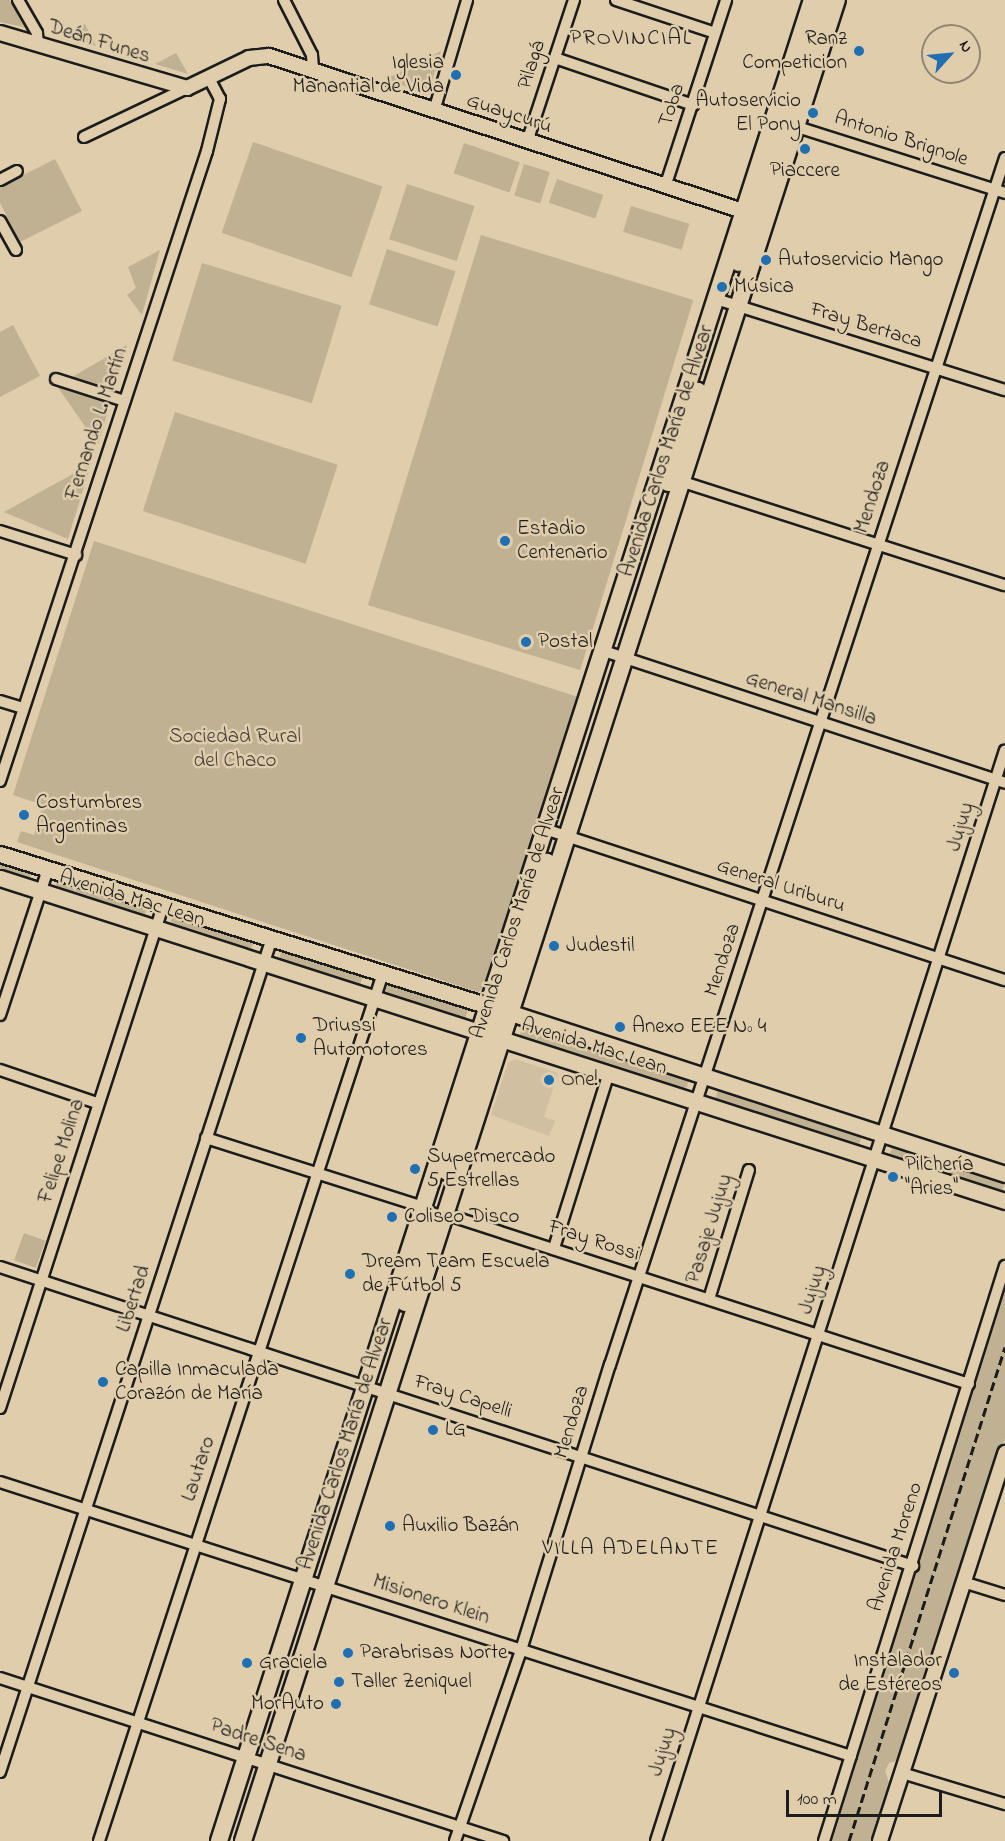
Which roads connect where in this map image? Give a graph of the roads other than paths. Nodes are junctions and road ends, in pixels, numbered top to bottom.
1 (18, 0) edge
2 (284, 0) edge
3 (467, 0) edge
4 (574, 0) edge
5 (616, 0) edge
6 (726, 0) edge
7 (812, 0) edge
8 (824, 0) edge
9 (837, 0) edge
10 (0, 33) edge
11 (715, 33) junction
12 (38, 45) junction
13 (555, 58) junction
14 (313, 70) junction
15 (210, 80) junction
16 (187, 88) junction
17 (693, 105) junction
18 (434, 111) junction
19 (791, 125) junction
20 (84, 136) dead end
21 (527, 142) junction
22 (1005, 158) edge
23 (17, 171) dead end
24 (0, 180) edge
25 (665, 188) junction
26 (1000, 192) edge
27 (749, 213) junction
28 (0, 221) edge
29 (16, 250) dead end
30 (727, 303) junction
31 (936, 368) junction
32 (56, 379) dead end
33 (1005, 390) edge
34 (125, 401) junction
35 (670, 478) junction
36 (0, 531) edge
37 (878, 544) junction
38 (76, 555) junction
39 (1005, 585) edge
40 (614, 655) junction
41 (0, 700) edge
42 (23, 708) junction
43 (820, 722) junction
44 (1005, 750) edge
45 (0, 781) edge
46 (1000, 782) edge
47 (556, 833) junction
48 (0, 854) edge
49 (48, 869) junction
50 (0, 878) edge
51 (40, 892) junction
52 (763, 900) junction
53 (163, 906) junction
54 (155, 929) junction
55 (271, 941) junction
56 (940, 959) junction
57 (264, 961) junction
58 (383, 973) junction
59 (1005, 980) edge
60 (375, 997) junction
61 (498, 1010) junction
62 (0, 1015) edge
63 (490, 1037) junction
64 (0, 1070) edge
65 (609, 1073) junction
66 (706, 1077) junction
67 (698, 1101) junction
68 (97, 1103) junction
69 (884, 1135) junction
70 (206, 1138) junction
71 (876, 1158) junction
72 (749, 1170) dead end
73 (319, 1173) junction
74 (1005, 1174) edge
75 (1005, 1201) edge
76 (435, 1211) junction
77 (554, 1248) junction
78 (1005, 1266) edge
79 (0, 1267) edge
80 (639, 1277) junction
81 (41, 1280) junction
82 (709, 1299) junction
83 (149, 1315) junction
84 (818, 1335) junction
85 (258, 1350) junction
86 (969, 1384) junction
87 (376, 1389) junction
88 (0, 1408) edge
89 (1005, 1453) edge
90 (582, 1456) junction
91 (0, 1482) edge
92 (84, 1508) junction
93 (762, 1514) junction
94 (195, 1542) junction
95 (913, 1566) junction
96 (314, 1582) junction
97 (963, 1582) junction
98 (1005, 1595) edge
99 (521, 1650) junction
100 (0, 1678) edge
101 (27, 1687) junction
102 (699, 1706) junction
103 (137, 1720) junction
104 (850, 1756) junction
105 (256, 1761) junction
106 (0, 1772) edge
107 (902, 1773) junction
108 (1005, 1804) edge
109 (459, 1827) junction
110 (99, 1841) edge
111 (219, 1841) edge
112 (232, 1841) edge
113 (243, 1841) edge
114 (455, 1841) edge
115 (503, 1841) edge
116 (656, 1841) edge
117 (824, 1841) edge
118 (880, 1841) edge

1 - 12 street
2 - 14 street
3 - 18 street
4 - 13 street, Pilagá
5 - 11 street
6 - 11 street, Toba
7 - 27 main road, Avenida Carlos María de Alvear
8 - 19 main road, Avenida Carlos María de Alvear
9 - 19 main road, Avenida Carlos María de Alvear
10 - 12 street, Deán Funes
11 - 17 street, Toba
12 - 16 street, Deán Funes
13 - 17 street
13 - 21 street, Pilagá
14 - 15 street, Guaycurú
14 - 18 street, Guaycurú
15 - 16 street, Guaycurú
15 - 34 street, Fernando L. Martín
16 - 20 street
17 - 25 street, Toba
18 - 21 street, Guaycurú
19 - 26 street, Antonio Brignole
19 - 27 main road, Avenida Carlos María de Alvear
19 - 30 main road, Avenida Carlos María de Alvear
21 - 25 street, Guaycurú
22 - 26 street, Mendoza
23 - 24 street
25 - 27 street, Guaycurú
26 - 31 street, Mendoza
27 - 30 main road, Avenida Carlos María de Alvear
28 - 29 street
30 - 31 street, Fray Bertaca
30 - 35 main road, Avenida Carlos María de Alvear
30 - 35 main road, Avenida Carlos María de Alvear
31 - 33 street, Fray Bertaca
31 - 37 street, Mendoza
32 - 34 street
34 - 38 street, Fernando L. Martín
35 - 37 street
35 - 40 main road, Avenida Carlos María de Alvear
35 - 40 main road, Avenida Carlos María de Alvear
36 - 38 street
37 - 39 street
37 - 43 street, Mendoza
38 - 42 street, Fernando L. Martín
40 - 43 street, General Mansilla
40 - 47 main road, Avenida Carlos María de Alvear
41 - 42 street
42 - 45 street, Fernando L. Martín
43 - 46 street, General Mansilla
43 - 52 street, Mendoza
44 - 46 street, Jujuy
46 - 56 street, Jujuy
47 - 52 street, General Uriburu
47 - 61 main road, Avenida Carlos María de Alvear
48 - 49 main road, Avenida Mac Lean
49 - 51 street
49 - 53 main road, Avenida Mac Lean
50 - 51 main road, Avenida Mac Lean
51 - 54 main road, Avenida Mac Lean
51 - 62 street
52 - 56 street, General Uriburu
52 - 66 street, Mendoza
53 - 54 street, Felipe Molina
53 - 55 main road, Avenida Mac Lean
54 - 57 main road, Avenida Mac Lean
54 - 68 street, Felipe Molina
55 - 57 street, Libertad
55 - 58 main road, Avenida Mac Lean
56 - 59 street, General Uriburu
56 - 69 street, Jujuy
57 - 60 main road, Avenida Mac Lean
57 - 70 street, Libertad
58 - 60 street, Lautaro
58 - 61 main road, Avenida Mac Lean
60 - 63 main road, Avenida Mac Lean
60 - 73 street, Lautaro
61 - 63 main road, Avenida Carlos María de Alvear
61 - 66 main road, Avenida Mac Lean
63 - 65 main road, Avenida Mac Lean
63 - 76 main road, Avenida Carlos María de Alvear
64 - 68 street
65 - 67 main road, Avenida Mac Lean
65 - 77 street
66 - 67 street, Mendoza
66 - 69 main road, Avenida Mac Lean
67 - 71 main road, Avenida Mac Lean
67 - 80 street, Mendoza
68 - 81 street, Felipe Molina
69 - 71 street, Jujuy
69 - 74 main road, Avenida Mac Lean
70 - 73 street, Fray Rossi
70 - 83 street, Libertad
71 - 75 main road, Avenida Mac Lean
71 - 84 street, Jujuy
72 - 82 street, Pasaje Jujuy
73 - 76 street, Fray Rossi
73 - 85 street, Lautaro
76 - 77 street, Fray Rossi
76 - 87 main road, Avenida Carlos María de Alvear
77 - 80 street, Fray Rossi
78 - 86 street, Avenida Moreno
79 - 81 street, Fray Capelli
80 - 82 street, Fray Rossi
80 - 90 street, Mendoza
81 - 83 street, Fray Capelli
81 - 88 street, Felipe Molina
82 - 84 street, Fray Rossi
83 - 85 street, Fray Capelli
83 - 92 street, Libertad
84 - 86 street, Fray Rossi
84 - 93 street, Jujuy
85 - 87 street, Fray Capelli
85 - 94 street, Lautaro
86 - 95 street, Avenida Moreno
87 - 90 street, Fray Capelli
87 - 96 main road, Avenida Carlos María de Alvear
89 - 97 street
90 - 93 street, Fray Capelli
90 - 99 street, Mendoza
91 - 92 street, Misionero Klein
92 - 94 street, Misionero Klein
92 - 101 street, Libertad
93 - 95 street, Fray Capelli
93 - 102 street, Jujuy
94 - 96 street, Misionero Klein
94 - 103 street, Lautaro
95 - 104 street, Avenida Moreno
96 - 99 street, Misionero Klein
96 - 105 main road, Avenida Carlos María de Alvear
97 - 98 street
97 - 107 street
99 - 102 street, Misionero Klein
99 - 109 street, Mendoza
100 - 101 street, Padre Sena
101 - 103 street, Padre Sena
101 - 106 street, Libertad
102 - 104 street, Misionero Klein
102 - 116 street, Jujuy
103 - 105 street, Padre Sena
103 - 110 street, Lautaro
104 - 117 street, Avenida Moreno
105 - 109 street, Padre Sena
105 - 111 main road, Avenida Carlos María de Alvear
105 - 112 main road, Avenida Carlos María de Alvear
105 - 113 main road, Avenida Carlos María de Alvear
107 - 108 street
107 - 118 street
109 - 114 street, Mendoza
109 - 115 street, Padre Sena

